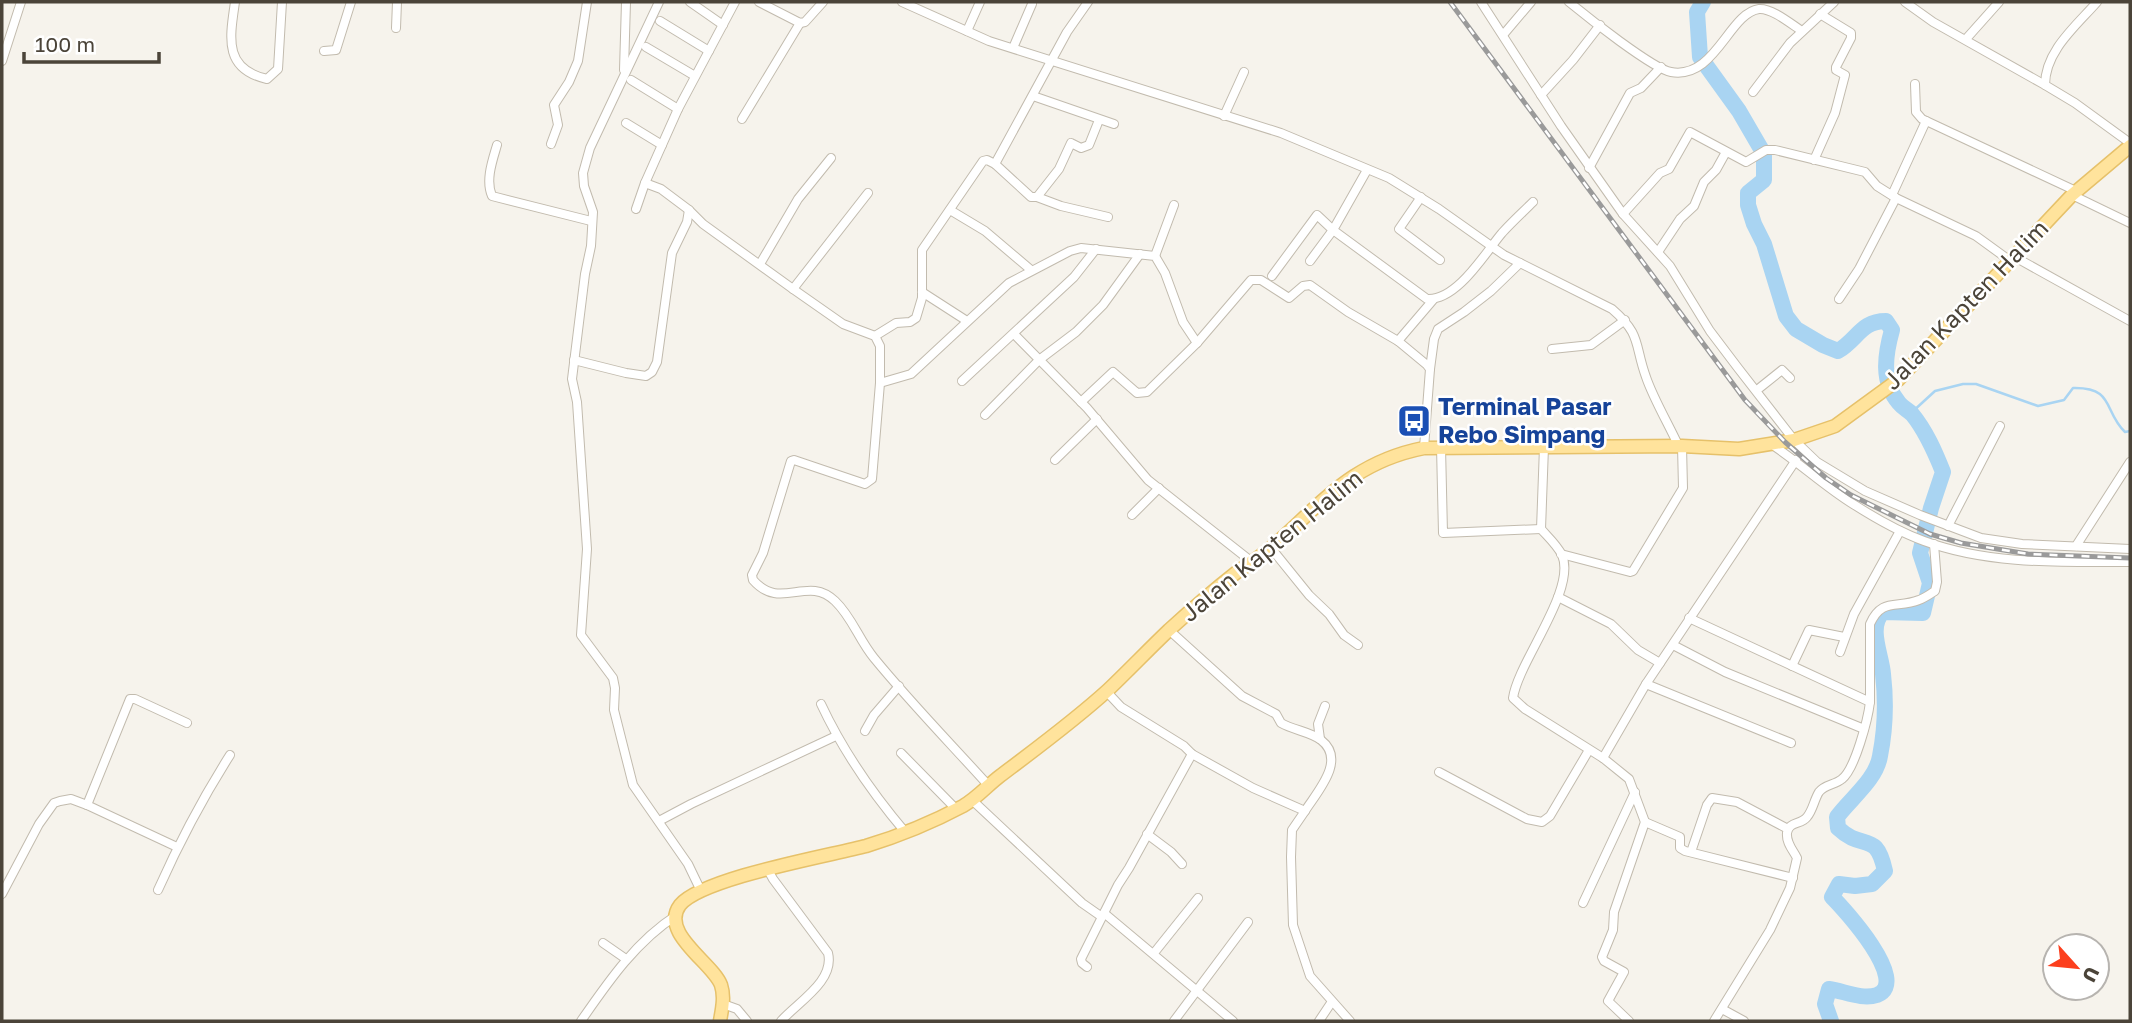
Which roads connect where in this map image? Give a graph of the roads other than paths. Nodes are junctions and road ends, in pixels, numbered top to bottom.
1 (21, 2) edge
2 (235, 2) edge
3 (282, 2) edge
4 (351, 2) edge
5 (397, 2) edge
6 (587, 2) edge
7 (626, 2) edge
8 (659, 2) edge
9 (690, 2) edge
10 (734, 2) edge
11 (759, 2) edge
12 (823, 2) edge
13 (902, 2) edge
14 (980, 2) edge
15 (1088, 2) edge
16 (1480, 2) edge
17 (1531, 2) edge
18 (1569, 2) edge
19 (1834, 2) edge
20 (1998, 2) edge
21 (2096, 2) edge
22 (1910, 3) edge
23 (1032, 4) dead end
24 (1820, 15) junction
25 (660, 21) dead end
26 (800, 23) junction
27 (723, 24) junction
28 (1600, 25) junction
29 (396, 28) dead end
30 (967, 31) junction
31 (1802, 31) junction
32 (1503, 35) junction
33 (1966, 39) junction
34 (646, 47) dead end
35 (1013, 48) junction
36 (324, 51) dead end
37 (709, 51) junction
38 (2, 61) edge
39 (1050, 62) junction
40 (1661, 67) junction
41 (1244, 72) dead end
42 (695, 76) junction
43 (627, 78) junction
44 (1915, 84) dead end
45 (2045, 85) junction
46 (1753, 92) dead end
47 (1541, 95) junction
48 (1033, 96) junction
49 (678, 109) junction
50 (1224, 116) junction
51 (742, 119) dead end
52 (1099, 120) junction
53 (1926, 121) junction
54 (626, 124) dead end
55 (1114, 124) dead end
56 (551, 144) dead end
57 (497, 145) dead end
58 (662, 145) junction
59 (2130, 145) edge
60 (1726, 152) junction
61 (831, 158) dead end
62 (1814, 160) junction
63 (995, 164) junction
64 (1589, 168) junction
65 (1367, 170) junction
66 (645, 183) junction
67 (868, 193) dead end
68 (2074, 193) junction
69 (1894, 196) junction
70 (1037, 197) junction
71 (1420, 197) junction
72 (1533, 202) dead end
73 (1174, 205) dead end
74 (636, 209) dead end
75 (689, 210) junction
76 (950, 210) junction
77 (1623, 214) junction
78 (1108, 217) dead end
79 (591, 221) junction
80 (2130, 223) edge
81 (1334, 230) junction
82 (1491, 247) junction
83 (1096, 249) junction
84 (1658, 252) junction
85 (1140, 254) junction
86 (1155, 256) junction
87 (2011, 258) junction
88 (1440, 260) dead end
89 (1310, 261) dead end
90 (1520, 263) junction
91 (760, 264) junction
92 (1031, 270) junction
93 (1272, 276) dead end
94 (793, 289) junction
95 (922, 292) junction
96 (1839, 299) dead end
97 (1433, 300) junction
98 (1625, 320) junction
99 (967, 321) junction
100 (2130, 321) edge
101 (1014, 334) junction
102 (875, 336) junction
103 (1398, 341) junction
104 (1196, 344) junction
105 (1552, 349) dead end
106 (574, 360) junction
107 (1039, 360) junction
108 (1430, 369) junction
109 (1790, 378) dead end
110 (962, 381) dead end
111 (880, 383) junction
112 (1757, 390) junction
113 (1081, 401) junction
114 (985, 415) dead end
115 (1097, 419) junction
116 (2000, 426) dead end
117 (1794, 440) junction
118 (1771, 444) junction
119 (1441, 447) junction
120 (1544, 447) junction
121 (1681, 447) junction
122 (1424, 448) junction
123 (1055, 460) dead end
124 (1796, 460) junction
125 (2130, 462) edge
126 (1159, 488) junction
127 (1132, 515) dead end
128 (1948, 526) junction
129 (1541, 529) junction
130 (1900, 531) junction
131 (1930, 543) junction
132 (2076, 546) junction
133 (1271, 548) junction
134 (2130, 549) edge
135 (1561, 554) junction
136 (1252, 562) junction
137 (2130, 562) edge
138 (1558, 597) junction
139 (1689, 618) junction
140 (1169, 631) junction
141 (1844, 637) junction
142 (1358, 645) dead end
143 (1673, 645) junction
144 (1840, 652) dead end
145 (1660, 663) junction
146 (1792, 666) junction
147 (1647, 684) junction
148 (899, 686) junction
149 (1107, 691) junction
150 (1870, 702) junction
151 (821, 704) dead end
152 (1325, 706) dead end
153 (187, 723) dead end
154 (1864, 729) junction
155 (866, 730) dead end
156 (836, 736) junction
157 (1320, 739) junction
158 (1791, 743) dead end
159 (1589, 750) junction
160 (901, 753) dead end
161 (1192, 754) junction
162 (230, 755) dead end
163 (1603, 758) junction
164 (1439, 772) dead end
165 (988, 785) junction
166 (1635, 792) junction
167 (972, 800) junction
168 (87, 805) junction
169 (956, 809) junction
170 (1305, 811) junction
171 (659, 821) junction
172 (1645, 822) junction
173 (1788, 829) junction
174 (906, 833) junction
175 (1147, 834) junction
176 (177, 847) junction
177 (1691, 852) junction
178 (1182, 864) dead end
179 (768, 870) junction
180 (1793, 878) junction
181 (159, 890) dead end
182 (701, 891) junction
183 (2, 894) edge
184 (1198, 898) dead end
185 (1583, 904) dead end
186 (677, 915) junction
187 (1103, 915) junction
188 (1248, 922) dead end
189 (603, 943) dead end
190 (1154, 953) junction
191 (626, 959) junction
192 (1087, 967) dead end
193 (1197, 990) junction
194 (1331, 1003) junction
195 (723, 1004) junction
196 (1722, 1009) junction
197 (581, 1021) edge
198 (719, 1021) edge
199 (747, 1021) edge
200 (781, 1021) edge
201 (1174, 1021) edge
202 (1233, 1021) edge
203 (1319, 1021) edge
204 (1350, 1021) edge
205 (1629, 1021) edge
206 (1714, 1021) edge
207 (1744, 1021) edge

1 - 38 street
2 - 3 street
4 - 36 street
5 - 29 street
6 - 56 street
7 - 43 street
8 - 43 street
9 - 27 street
10 - 27 street
11 - 26 street
12 - 26 street
13 - 30 street
14 - 30 street
15 - 39 street
16 - 32 street
17 - 32 street
18 - 28 street
19 - 24 street
20 - 33 street
21 - 45 street
22 - 33 street
23 - 35 street
24 - 31 street
24 - 62 street
25 - 37 street
26 - 51 street
27 - 37 street
28 - 40 street
28 - 47 street
30 - 35 street
31 - 40 street
31 - 46 street
32 - 47 street
33 - 45 street
34 - 42 street
35 - 39 street
37 - 42 street
39 - 48 street
39 - 50 street
40 - 64 street
41 - 50 street
42 - 49 street
43 - 49 street
43 - 79 street
44 - 53 street
45 - 59 street
47 - 64 street
48 - 52 street
48 - 63 street
49 - 58 street
50 - 65 street
52 - 55 street
52 - 70 street
53 - 68 street
53 - 69 street
54 - 58 street
57 - 79 street
58 - 66 street
59 - 68 main road, Jalan Kapten Halim
60 - 62 street
60 - 77 street
60 - 84 street
61 - 91 street
62 - 69 street
63 - 70 street
63 - 76 street
64 - 77 street
65 - 71 street
65 - 81 street
66 - 74 street
66 - 75 street
67 - 94 street
68 - 80 street
68 - 87 main road, Jalan Kapten Halim
69 - 87 street
69 - 96 street
70 - 78 street
71 - 82 street
71 - 88 street
72 - 82 street
73 - 86 street
75 - 91 street
75 - 106 street
76 - 92 street
76 - 95 street
77 - 84 street
79 - 106 street
81 - 89 street
81 - 93 street
81 - 97 street
82 - 90 street
82 - 97 street
83 - 85 street
83 - 92 street
83 - 101 street
84 - 112 street
85 - 86 street
85 - 107 street
86 - 104 street
87 - 100 street
87 - 117 main road, Jalan Kapten Halim
90 - 98 street
90 - 108 street
91 - 94 street
92 - 99 street
94 - 102 street
95 - 99 street
95 - 102 street
97 - 103 street
98 - 105 street
98 - 121 street
99 - 111 street
101 - 107 street
101 - 110 street
102 - 111 street
103 - 104 street
103 - 108 street
104 - 113 street
106 - 171 street
107 - 113 street
107 - 114 street
108 - 122 street
109 - 112 street
111 - 148 street
112 - 117 street
113 - 115 street
115 - 123 street
115 - 126 street
116 - 128 street
117 - 118 main road, Jalan Kapten Halim
117 - 128 street
118 - 121 main road, Jalan Kapten Halim
118 - 124 street
119 - 120 main road, Jalan Kapten Halim
119 - 122 main road, Jalan Kapten Halim
119 - 129 street
120 - 121 main road, Jalan Kapten Halim
120 - 129 street
121 - 135 street
122 - 133 main road, Jalan Kapten Halim
124 - 130 street
124 - 139 street
125 - 132 street
126 - 127 street
126 - 136 street
128 - 132 street
129 - 135 street
130 - 131 street
130 - 141 street
131 - 137 street
131 - 150 street
132 - 134 street
133 - 136 main road, Jalan Kapten Halim
133 - 142 street
135 - 138 street
136 - 140 main road, Jalan Kapten Halim
138 - 145 street
138 - 159 street
139 - 143 street
139 - 146 street
140 - 149 main road, Jalan Kapten Halim
140 - 157 street
141 - 144 street
141 - 146 street
143 - 145 street
143 - 154 street
145 - 147 street
146 - 150 street
147 - 158 street
147 - 163 street
148 - 155 street
148 - 165 street
149 - 161 street
149 - 165 main road, Jalan Kapten Halim
150 - 154 street
151 - 156 street
152 - 157 street
153 - 168 street
154 - 173 street
156 - 171 street
156 - 174 street
157 - 170 street
159 - 163 street
159 - 164 street
160 - 169 street
161 - 170 street
161 - 175 street
162 - 176 street
163 - 166 street
165 - 167 main road, Jalan Kapten Halim
166 - 172 street
166 - 185 street
167 - 169 main road, Jalan Kapten Halim
167 - 187 street
168 - 176 street
168 - 183 street
169 - 174 main road, Jalan Kapten Halim
170 - 194 street
171 - 182 street
172 - 177 street
172 - 205 street
173 - 177 street
173 - 180 street
174 - 179 main road, Jalan Kapten Halim
175 - 178 street
175 - 187 street
176 - 181 street
177 - 180 street
179 - 182 main road, Jalan Kapten Halim
179 - 200 street
180 - 196 street
182 - 186 main road, Jalan Kapten Halim
184 - 190 street
186 - 191 street
186 - 195 main road
187 - 190 street
187 - 192 street
188 - 193 street
189 - 191 street
190 - 193 street
191 - 197 street
193 - 201 street
193 - 202 street
194 - 203 street
194 - 204 street
195 - 198 main road
195 - 199 street
196 - 206 street
196 - 207 street

